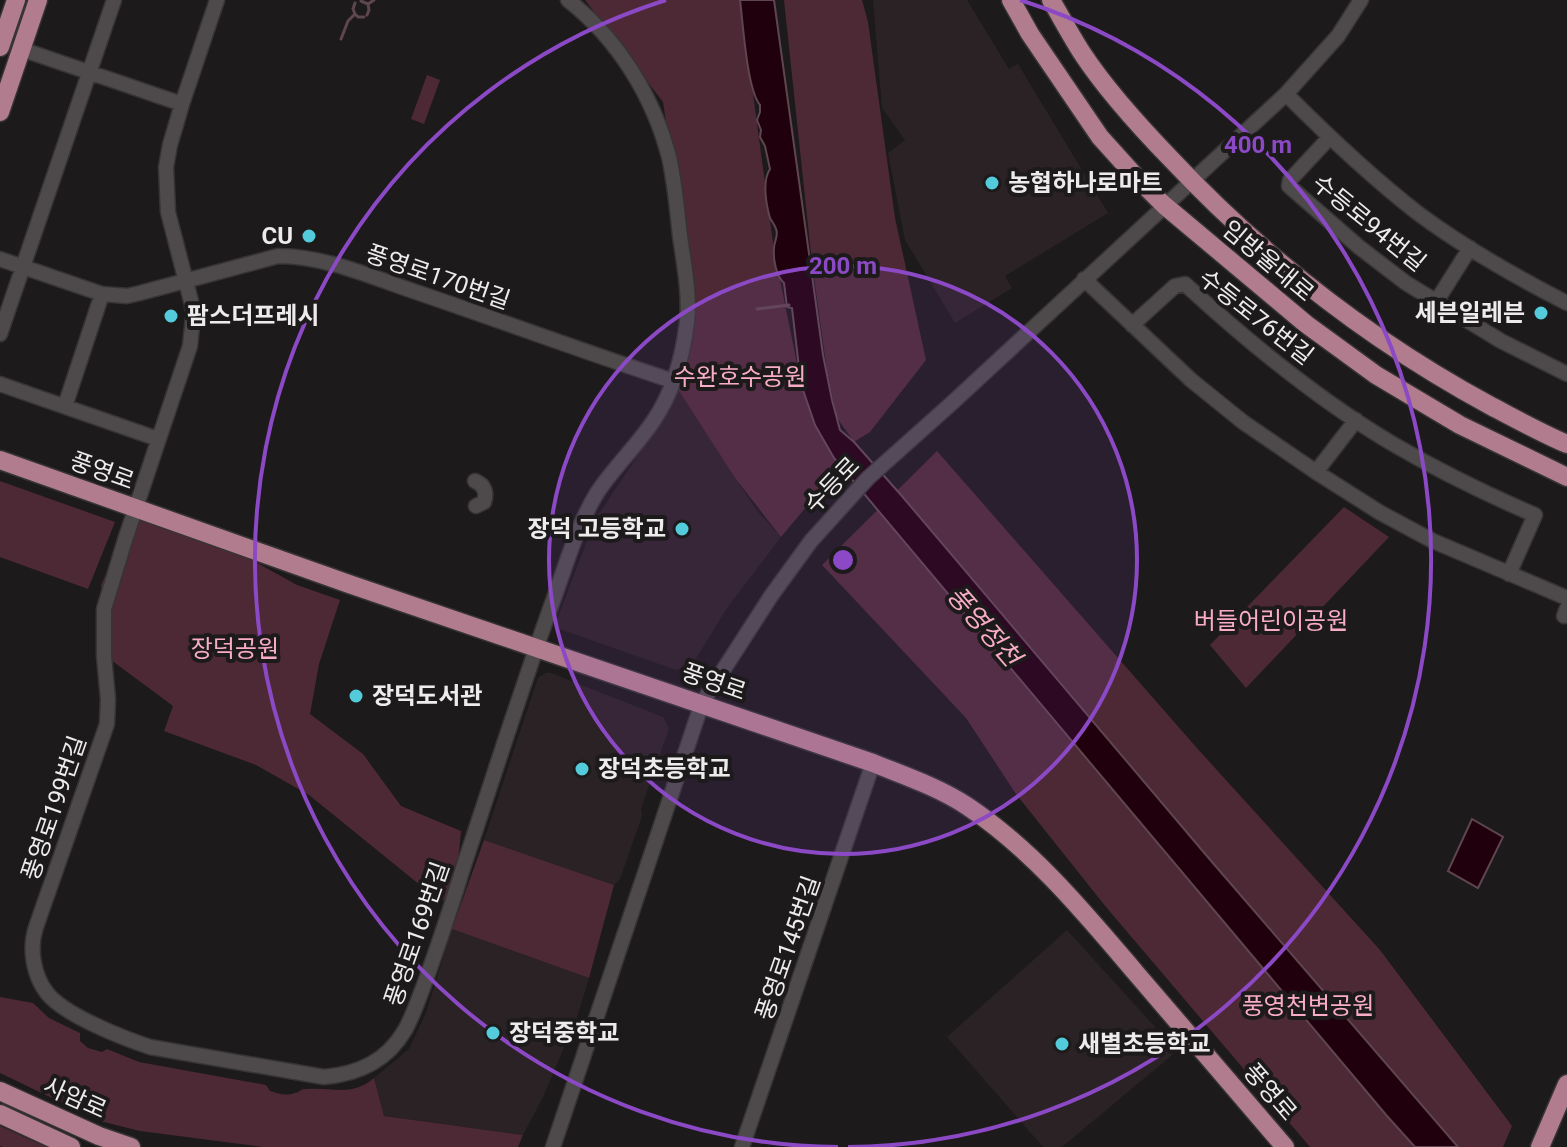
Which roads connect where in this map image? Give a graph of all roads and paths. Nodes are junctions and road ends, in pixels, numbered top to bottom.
1 (16, 0) edge
2 (38, 0) edge
3 (114, 0) edge
4 (217, 0) edge
5 (568, 0) edge
6 (1011, 0) edge
7 (1051, 0) edge
8 (1361, 0) edge
9 (0, 47) edge
10 (21, 49) junction
11 (89, 73) junction
12 (1286, 94) junction
13 (182, 104) junction
14 (0, 112) edge
15 (1330, 137) junction
16 (1191, 180) junction
17 (1164, 205) junction
18 (1470, 248) junction
19 (0, 259) edge
20 (23, 267) junction
21 (1084, 279) junction
22 (185, 282) junction
23 (102, 294) junction
24 (1436, 302) junction
25 (1567, 303) edge
26 (1132, 325) junction
27 (0, 334) edge
28 (1567, 374) edge
29 (673, 381) junction
30 (0, 384) edge
31 (65, 406) junction
32 (1356, 420) junction
33 (158, 439) junction
34 (1567, 444) edge
35 (0, 460) edge
36 (1316, 472) junction
37 (1567, 477) edge
38 (475, 481) dead end
39 (476, 506) dead end
40 (136, 509) junction
41 (1509, 574) junction
42 (1567, 598) edge
43 (536, 648) junction
44 (702, 703) junction
45 (873, 763) junction
46 (209, 1058) joint
47 (1567, 1084) edge
48 (0, 1091) edge
49 (0, 1114) edge
50 (71, 1147) edge
51 (131, 1147) edge
52 (553, 1147) edge
53 (742, 1147) edge
54 (1285, 1147) edge
55 (1540, 1147) edge

1 - 9 main road
2 - 10 main road
3 - 11 street
4 - 13 street, 풍영로199번길
5 - 29 street
6 - 17 main road, 임방울대로
7 - 16 main road, 임방울대로
8 - 12 street, 수등로
10 - 11 street
10 - 14 main road
11 - 13 street
11 - 20 street
12 - 15 street, 수등로94번길
12 - 16 street, 수등로
13 - 22 street, 풍영로199번길
15 - 18 street, 수등로94번길
15 - 24 street, 수등로94번길
16 - 17 street, 수등로
16 - 34 main road, 임방울대로
17 - 21 street, 수등로
17 - 37 main road, 임방울대로
18 - 24 street, 수등로94번길
18 - 25 street, 수등로94번길
19 - 20 street
20 - 23 street
20 - 27 street
21 - 26 street
21 - 44 street, 수등로
22 - 23 street, 풍영로170번길
22 - 29 street, 풍영로170번길
22 - 33 street, 풍영로199번길
23 - 31 street
24 - 28 street, 수등로94번길
26 - 32 street, 수등로76번길
26 - 36 street
29 - 43 street
30 - 31 street
31 - 33 street
32 - 36 street
32 - 41 street, 수등로76번길
33 - 40 street, 풍영로199번길
35 - 40 main road, 풍영로
36 - 41 street
38 - 39 street
40 - 43 main road, 풍영로
40 - 46 street, 풍영로199번길
41 - 42 street
43 - 44 main road, 풍영로
43 - 46 street, 풍영로169번길
44 - 45 main road, 풍영로
44 - 52 street, 수등로
45 - 53 street, 풍영로145번길
45 - 54 main road, 풍영로
47 - 55 main road
48 - 51 main road, 사암로
49 - 50 main road, 사암로

